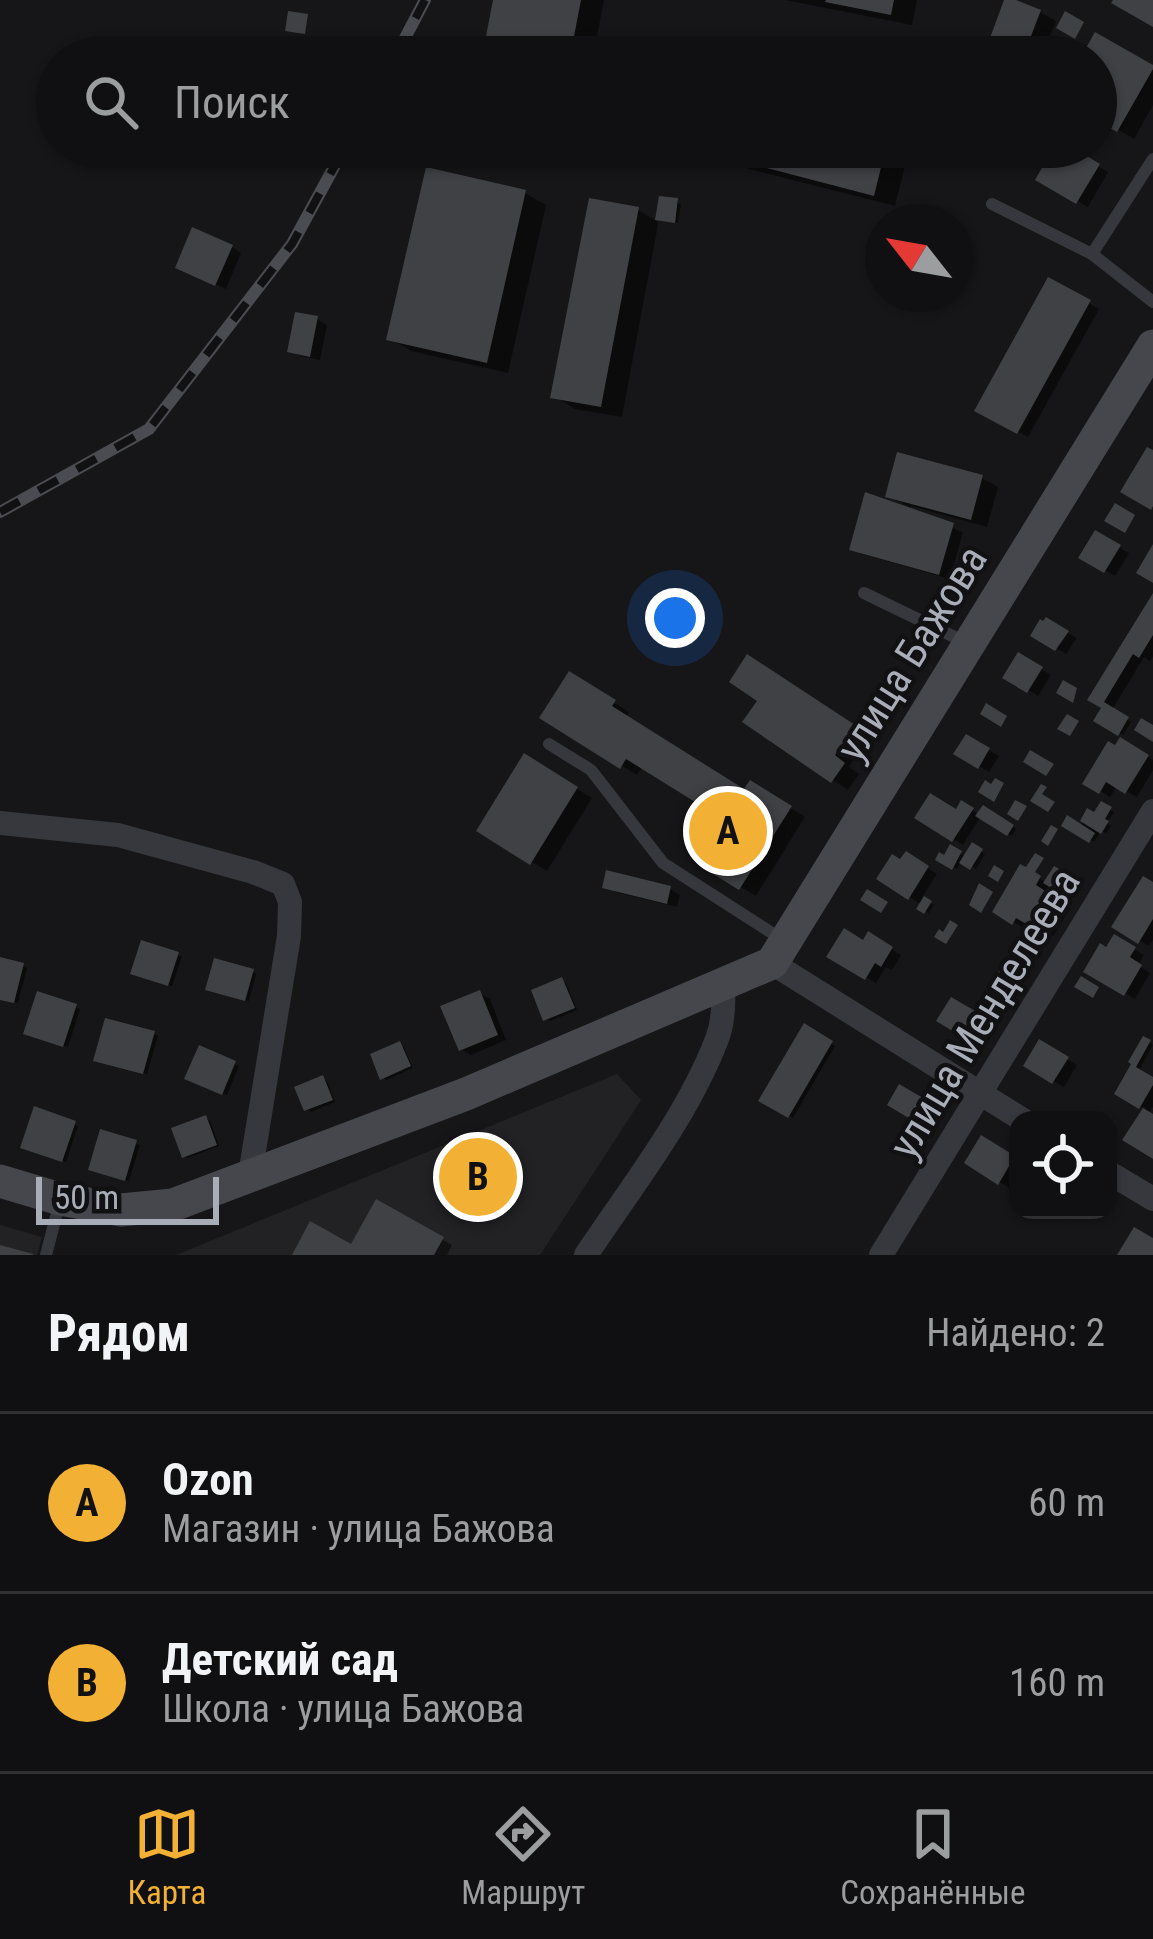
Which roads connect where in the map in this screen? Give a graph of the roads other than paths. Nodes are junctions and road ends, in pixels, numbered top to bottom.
1 (1153, 159) edge
2 (992, 204) dead end
3 (1092, 254) junction
4 (1153, 302) edge
5 (1153, 346) edge
6 (864, 593) dead end
7 (970, 645) junction
8 (549, 744) dead end
9 (1153, 811) edge
10 (0, 823) edge
11 (778, 952) junction
12 (723, 984) junction
13 (981, 1095) junction
14 (1009, 1112) edge
15 (250, 1175) junction
16 (1117, 1177) edge
17 (0, 1181) edge
18 (60, 1199) junction
19 (1153, 1199) edge
20 (46, 1255) edge
21 (586, 1255) edge
22 (881, 1255) edge

1 - 3 lane
2 - 3 lane
3 - 4 lane
5 - 7 main road, улица Бажова
6 - 7 lane
7 - 11 main road, улица Бажова
8 - 11 lane
9 - 13 street, улица Менделеева
10 - 15 street
11 - 12 main road
11 - 13 street
12 - 15 main road
12 - 21 street
13 - 14 street
13 - 22 street, улица Менделеева
15 - 18 main road
16 - 19 street
17 - 18 main road
18 - 20 lane

